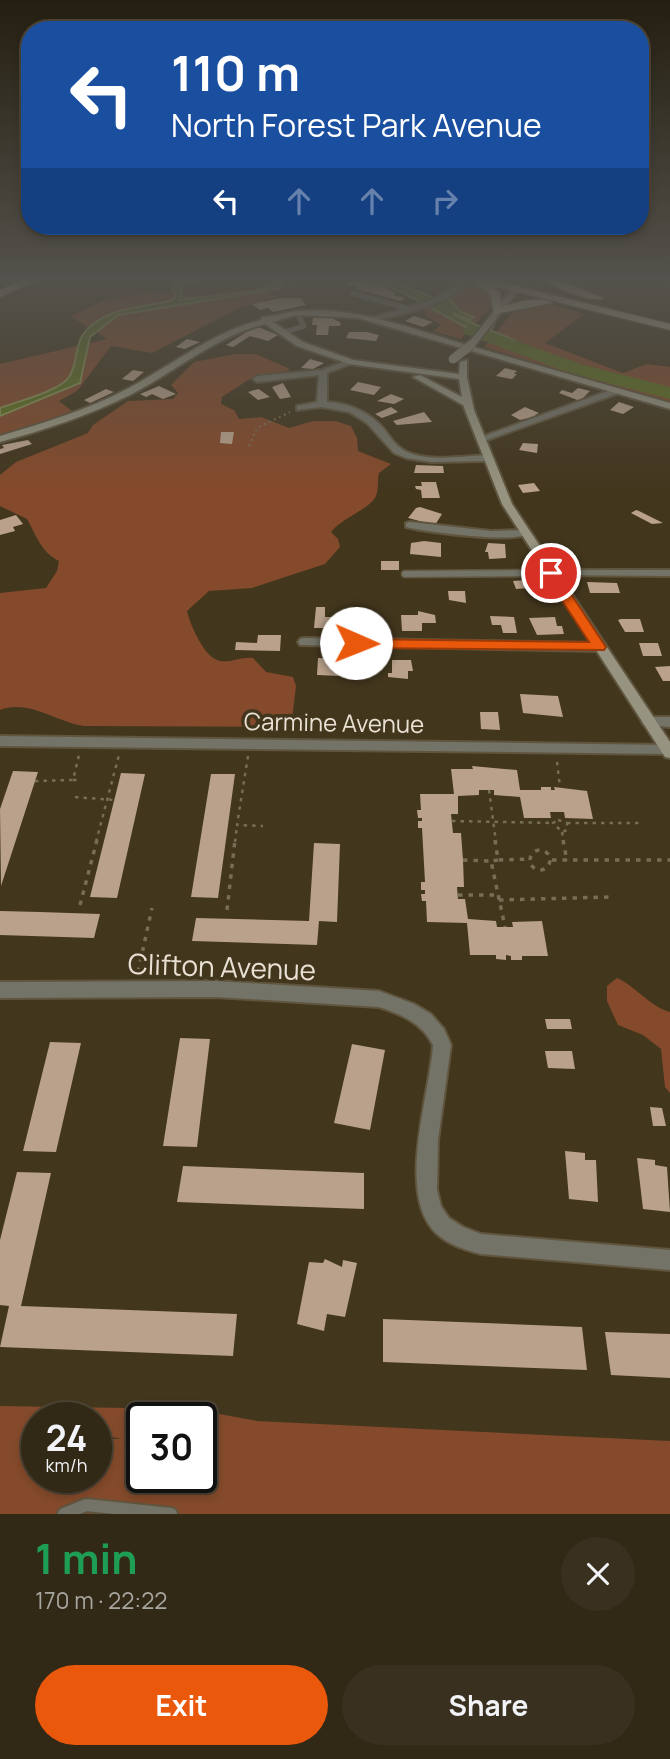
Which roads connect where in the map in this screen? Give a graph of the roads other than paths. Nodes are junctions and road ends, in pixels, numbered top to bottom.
1 (204, 348) edge
2 (311, 348) edge
3 (468, 348) edge
4 (469, 348) edge
5 (470, 348) edge
6 (352, 362) junction
7 (396, 370) junction
8 (323, 372) junction
9 (420, 372) junction
10 (463, 377) junction
11 (257, 379) dead end
12 (616, 391) junction
13 (322, 402) junction
14 (467, 403) junction
15 (670, 407) edge
16 (300, 408) road end
17 (0, 439) edge
18 (481, 439) junction
19 (488, 458) junction
20 (410, 525) dead end
21 (525, 533) junction
22 (551, 573) junction
23 (670, 573) edge
24 (405, 575) dead end
25 (304, 642) dead end
26 (599, 647) junction
27 (649, 722) junction
28 (670, 722) edge
29 (0, 741) edge
30 (669, 752) edge
31 (0, 990) edge
32 (670, 1260) edge
33 (64, 1514) edge
34 (171, 1514) edge

1 - 17 street
2 - 6 street
3 - 9 street, bridge
4 - 12 street
5 - 10 street, bridge
6 - 7 street
6 - 8 street
7 - 9 street
7 - 14 street
8 - 11 street
8 - 13 street
9 - 10 street
10 - 14 street
12 - 15 street
12 - 18 street
13 - 16 street
13 - 19 street
14 - 18 street
18 - 19 street
19 - 21 street
20 - 21 street
21 - 22 street
22 - 23 street
22 - 24 lane
22 - 26 street
25 - 26 street
26 - 27 street
27 - 28 street
27 - 30 street
29 - 30 street, Carmine Avenue
31 - 32 street, Clifton Avenue
33 - 34 lane

